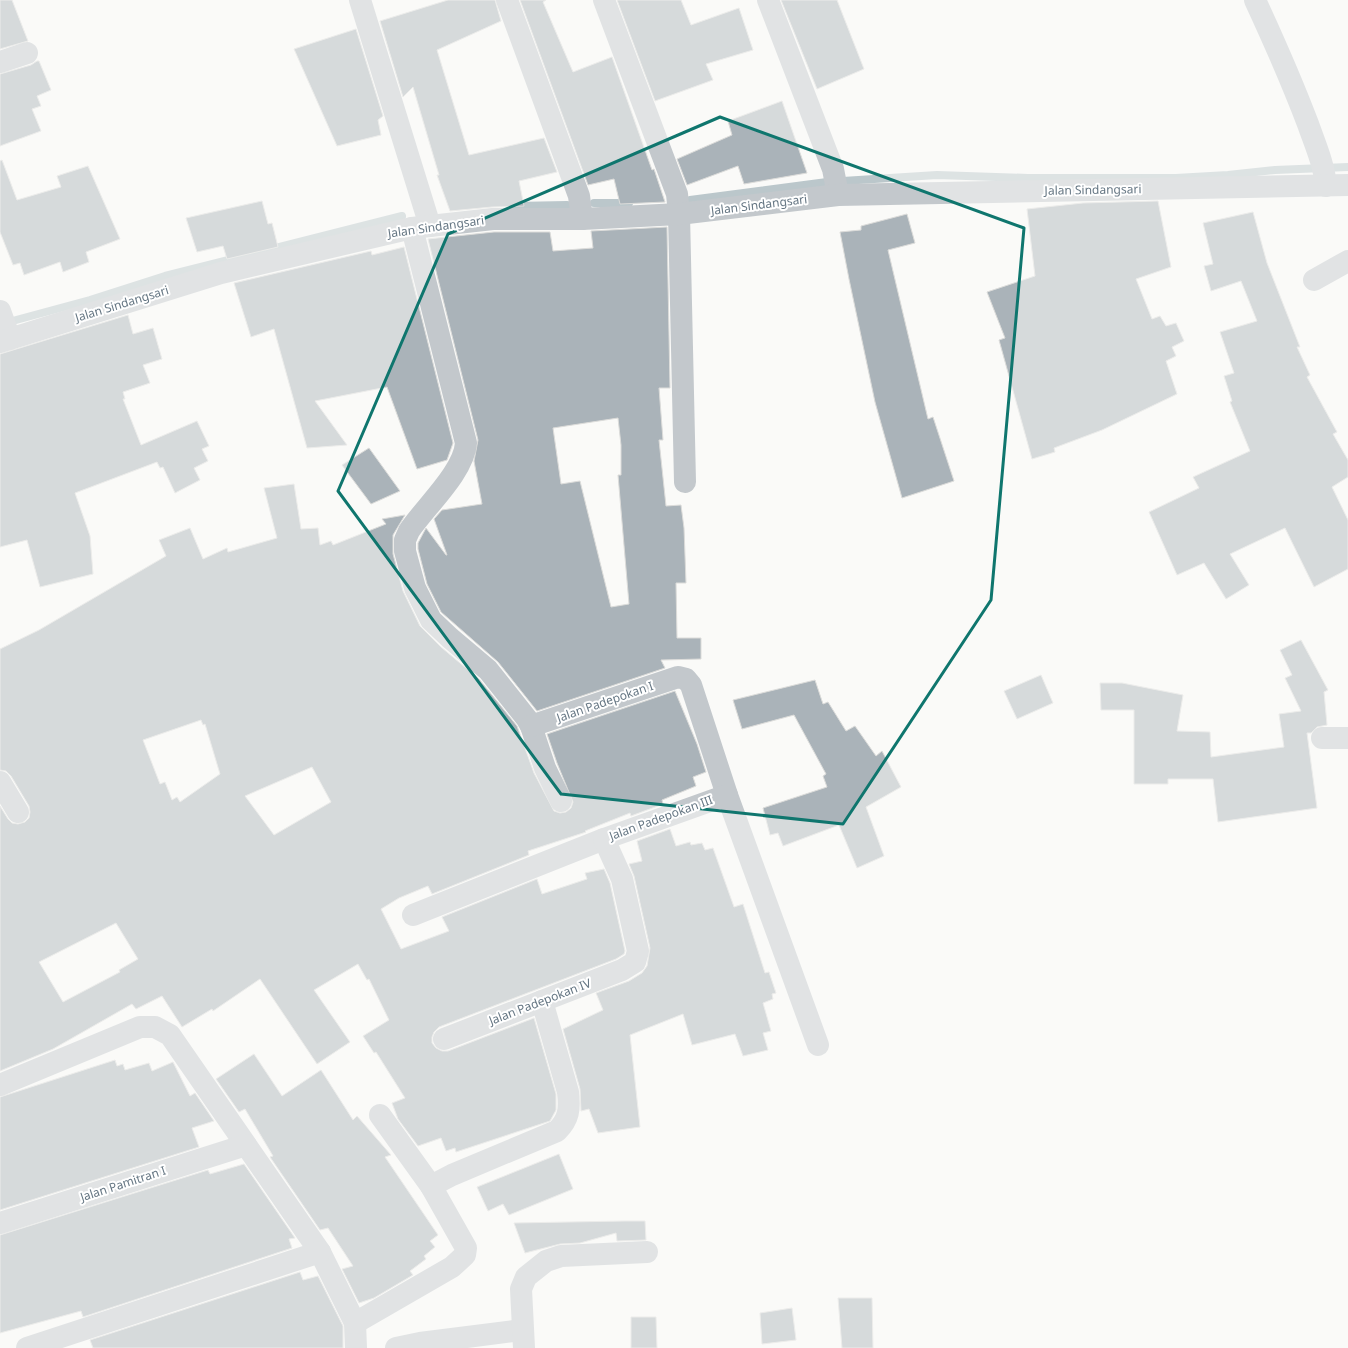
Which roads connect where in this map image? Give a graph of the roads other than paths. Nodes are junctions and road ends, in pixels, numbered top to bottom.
1 (360, 0) edge
2 (508, 0) edge
3 (604, 0) edge
4 (768, 0) edge
5 (1255, 0) edge
6 (27, 53) dead end
7 (0, 62) edge
8 (1324, 172) junction
9 (1348, 185) edge
10 (837, 187) junction
11 (679, 214) junction
12 (582, 219) junction
13 (421, 227) junction
14 (1348, 261) edge
15 (1314, 280) dead end
16 (0, 311) edge
17 (6, 338) edge
18 (686, 482) dead end
19 (531, 726) junction
20 (1322, 738) dead end
21 (1348, 738) edge
22 (0, 782) edge
23 (727, 795) junction
24 (561, 801) dead end
25 (18, 812) dead end
26 (604, 839) junction
27 (413, 915) dead end
28 (635, 962) joint
29 (542, 1001) junction
30 (444, 1039) dead end
31 (818, 1045) dead end
32 (0, 1085) edge
33 (380, 1116) dead end
34 (246, 1145) junction
35 (430, 1186) junction
36 (0, 1223) edge
37 (320, 1252) junction
38 (647, 1252) dead end
39 (354, 1323) junction
40 (523, 1339) edge
41 (27, 1348) edge
42 (356, 1348) edge
43 (396, 1348) edge

1 - 13 street
2 - 12 street
3 - 11 street
4 - 10 street
5 - 8 street
6 - 7 street
8 - 9 street, Jalan Sindangsari
8 - 10 street, Jalan Sindangsari
10 - 11 street, Jalan Sindangsari
11 - 12 street, Jalan Sindangsari
11 - 18 street
12 - 13 street, Jalan Sindangsari
13 - 17 street, Jalan Sindangsari
13 - 19 street
14 - 15 street
16 - 17 street
19 - 23 street, Jalan Padepokan I
19 - 24 street
20 - 21 street
22 - 25 street
23 - 26 street, Jalan Padepokan III
23 - 31 street
26 - 27 street
26 - 28 street, Jalan Padepokan III
28 - 29 street, Jalan Padepokan IV
29 - 30 street, Jalan Padepokan IV
29 - 35 street
32 - 34 street
33 - 35 street
34 - 36 street, Jalan Pamitran I
34 - 37 street
35 - 39 street
37 - 39 street
37 - 41 street
38 - 40 street
39 - 42 street
40 - 43 street

